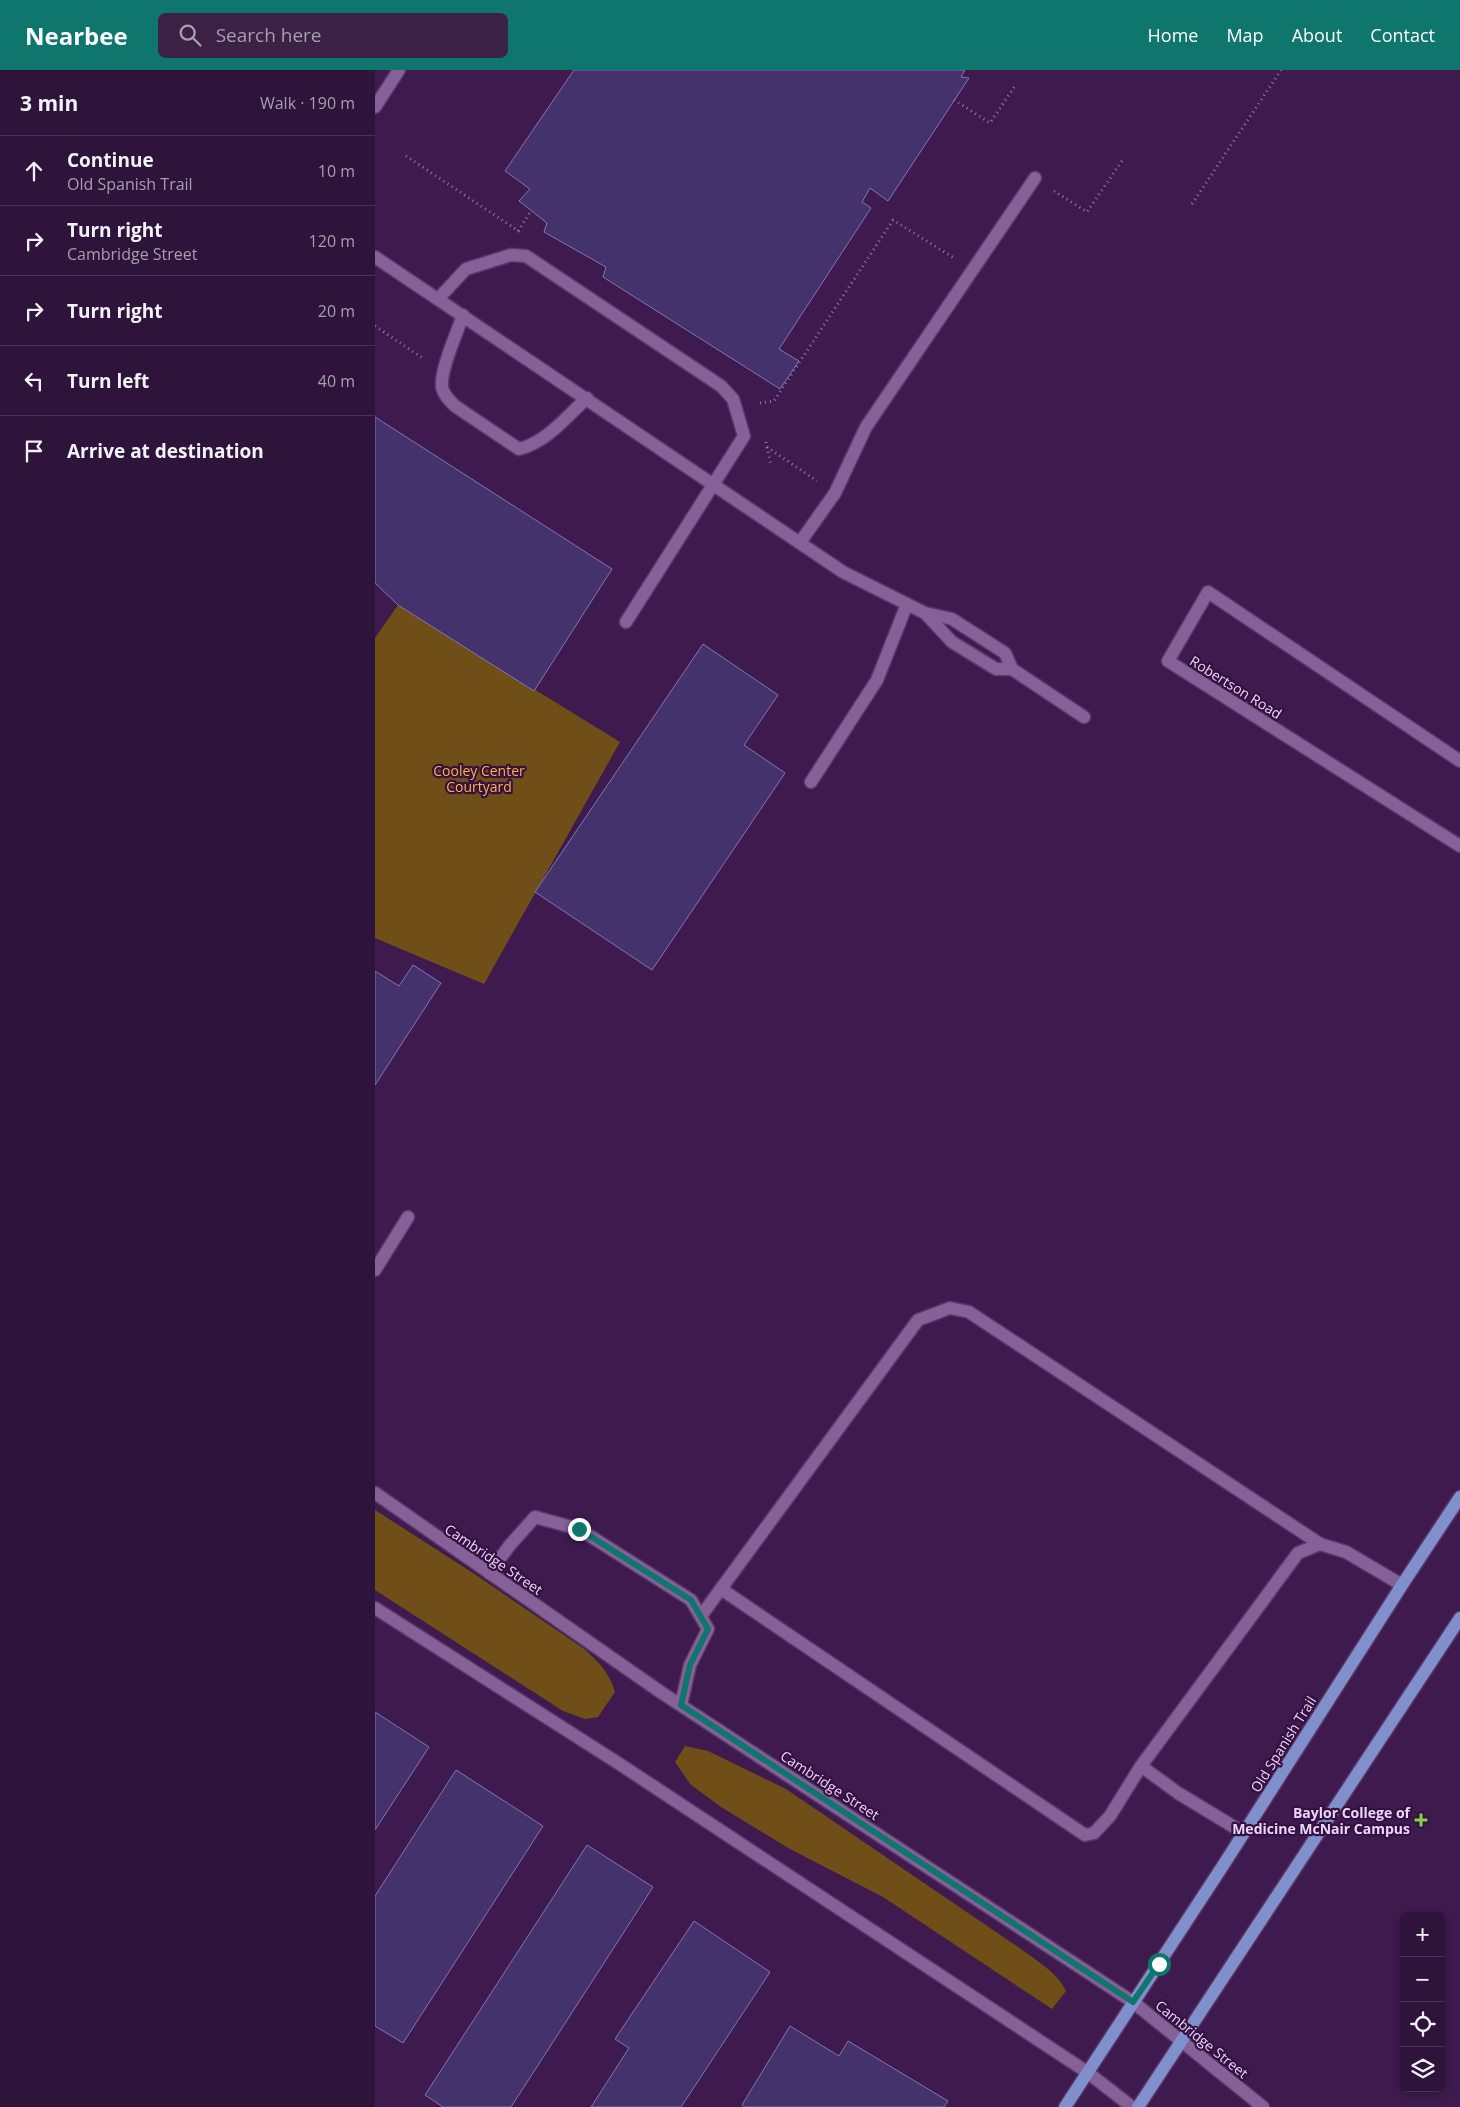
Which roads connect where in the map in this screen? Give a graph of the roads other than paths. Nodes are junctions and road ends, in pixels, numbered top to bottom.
1 (399, 70) edge
2 (375, 107) edge
3 (1035, 178) road end
4 (375, 257) edge
5 (437, 299) junction
6 (463, 316) junction
7 (587, 398) junction
8 (714, 483) junction
9 (801, 541) junction
10 (907, 604) junction
11 (925, 613) junction
12 (626, 622) dead end
13 (1012, 669) junction
14 (1084, 717) dead end
15 (1460, 761) edge
16 (811, 782) dead end
17 (1460, 846) edge
18 (408, 1218) dead end
19 (375, 1270) edge
20 (375, 1493) edge
21 (1460, 1497) edge
22 (1320, 1544) junction
23 (489, 1573) junction
24 (1402, 1585) junction
25 (721, 1589) junction
26 (375, 1608) edge
27 (701, 1616) junction
28 (1460, 1618) edge
29 (681, 1705) junction
30 (1141, 1766) junction
31 (1244, 1833) junction
32 (1133, 2002) junction
33 (1181, 2042) junction
34 (1087, 2072) junction
35 (1065, 2107) edge
36 (1132, 2107) edge
37 (1138, 2107) edge
38 (1263, 2107) edge

1 - 2 street
3 - 9 street
4 - 5 street
5 - 6 street
5 - 8 street
6 - 7 street
6 - 7 street
7 - 8 street
8 - 9 street
8 - 12 street
9 - 10 street
10 - 11 street
10 - 16 street
11 - 13 street
11 - 13 street
13 - 14 street
15 - 17 street, Robertson Road
18 - 19 street
20 - 23 street, Cambridge Street
21 - 24 main road, Old Spanish Trail
22 - 24 street
22 - 25 street
22 - 30 street
23 - 27 street
23 - 29 street, Cambridge Street
24 - 31 main road, Old Spanish Trail
25 - 27 street
25 - 30 street
26 - 34 street
27 - 29 street
28 - 33 main road
29 - 32 street, Cambridge Street
30 - 31 street
31 - 32 main road, Old Spanish Trail
32 - 33 street, Cambridge Street
32 - 34 main road, Old Spanish Trail
33 - 37 main road
33 - 38 street, Cambridge Street
34 - 35 main road, Old Spanish Trail
34 - 36 street

